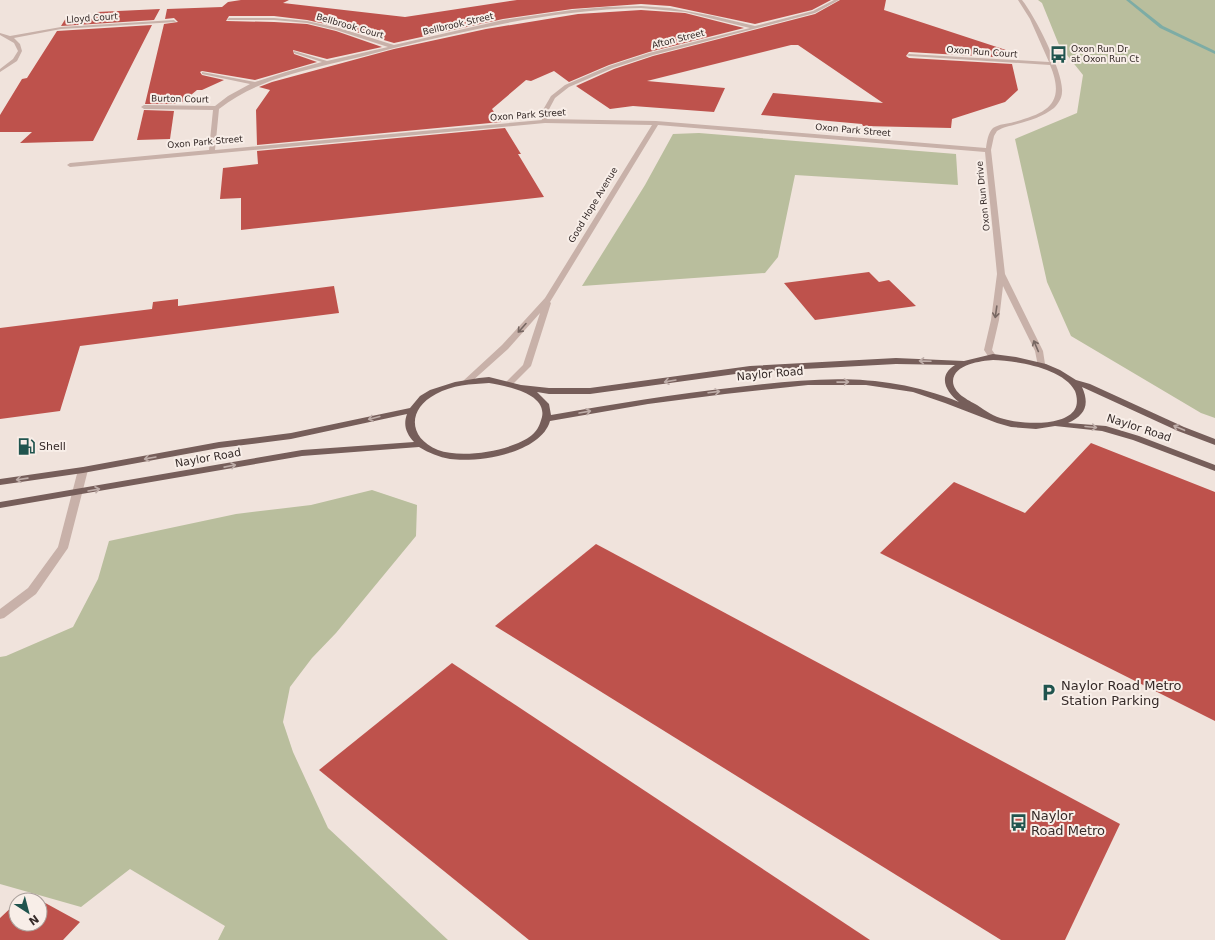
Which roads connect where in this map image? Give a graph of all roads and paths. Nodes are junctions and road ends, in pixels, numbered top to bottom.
1 (837, 0) edge
2 (1020, 0) edge
3 (229, 19) dead end
4 (174, 20) dead end
5 (756, 28) junction
6 (0, 34) edge
7 (11, 37) junction
8 (394, 47) junction
9 (296, 52) dead end
10 (909, 55) dead end
11 (328, 63) junction
12 (1053, 64) junction
13 (0, 71) edge
14 (204, 74) dead end
15 (255, 84) junction
16 (144, 107) dead end
17 (216, 108) junction
18 (545, 121) junction
19 (656, 123) junction
20 (212, 150) junction
21 (988, 150) junction
22 (70, 165) dead end
23 (1001, 274) junction
24 (548, 299) junction
25 (993, 357) junction
26 (964, 363) junction
27 (1041, 364) junction
28 (467, 382) junction
29 (1072, 382) junction
30 (509, 383) junction
31 (523, 387) junction
32 (413, 410) junction
33 (992, 418) junction
34 (547, 419) junction
35 (1053, 424) junction
36 (1215, 442) edge
37 (422, 444) junction
38 (1215, 468) edge
39 (83, 470) junction
40 (0, 482) edge
41 (76, 493) junction
42 (0, 505) edge
43 (0, 615) edge

1 - 5 street, Afton Street
2 - 12 street, Oxon Run Drive
3 - 8 street, Bellbrook Court
4 - 7 street, Lloyd Court
5 - 8 street, Bellbrook Street
5 - 18 street, Afton Street
6 - 7 street
7 - 13 street
8 - 11 street, Bellbrook Street
9 - 11 street
10 - 12 street, Oxon Run Court
11 - 15 street, Bellbrook Street
12 - 21 street, Oxon Run Drive
14 - 15 street
15 - 17 street, Bellbrook Street
16 - 17 street, Burton Court
17 - 20 street
18 - 19 street, Oxon Park Street
18 - 20 street, Oxon Park Street
19 - 21 street, Oxon Park Street
19 - 24 street, Good Hope Avenue
20 - 22 street, Oxon Park Street
21 - 23 street, Oxon Run Drive
23 -> 25 street, Oxon Run Drive
27 -> 23 street, Oxon Run Drive
24 -> 28 street, Good Hope Avenue
24 - 30 street, Good Hope Avenue
25 - 26 main road
25 - 27 main road
26 -> 31 main road, Naylor Road
26 - 33 main road
27 - 29 main road
28 - 30 main road
28 - 32 main road
29 - 35 main road
36 -> 29 main road, Naylor Road
30 - 31 main road
31 - 34 main road
32 - 37 main road
32 -> 39 main road, Naylor Road
34 -> 33 main road, Naylor Road
33 - 35 main road
34 - 37 main road
35 -> 38 main road, Naylor Road
41 -> 37 main road, Naylor Road
39 -> 40 main road, Naylor Road
39 - 41 street
41 - 42 main road, Naylor Road
41 - 43 street

